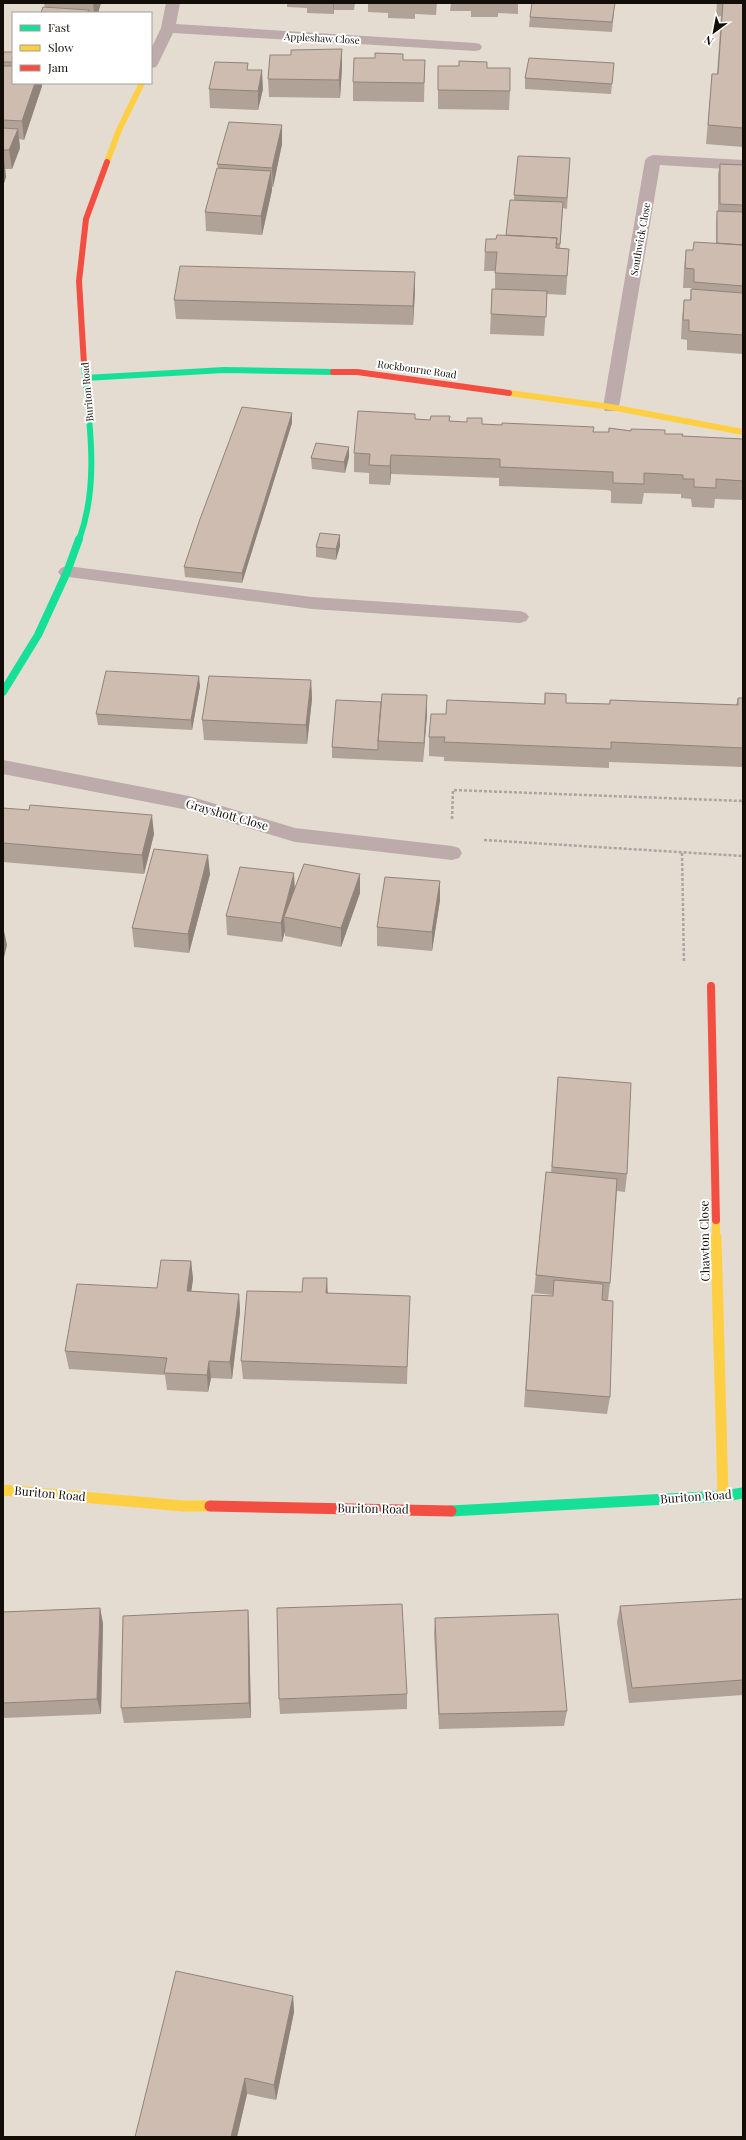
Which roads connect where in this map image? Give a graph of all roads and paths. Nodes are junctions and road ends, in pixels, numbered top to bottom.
1 (173, 3) edge
2 (168, 28) junction
3 (476, 47) dead end
4 (152, 62) edge
5 (142, 84) edge
6 (743, 165) edge
7 (85, 378) junction
8 (611, 407) junction
9 (743, 432) edge
10 (67, 572) junction
11 (520, 617) dead end
12 (3, 692) edge
13 (3, 767) edge
14 (743, 801) edge
15 (452, 845) junction
16 (682, 853) junction
17 (743, 856) edge
18 (711, 986) joint
19 (3, 1490) edge
20 (743, 1492) edge
21 (723, 1496) junction

1 - 2 street
2 - 3 street, Appleshaw Close
2 - 4 street
5 - 7 street, Buriton Road
6 - 8 street, Southwick Close
7 - 8 street, Rockbourne Road
7 - 10 street, Buriton Road
8 - 9 street, Rockbourne Road
10 - 11 lane
10 - 12 street, Buriton Road
13 - 15 street, Grayshott Close
14 - 15 path
15 - 16 path
16 - 17 path
16 - 18 path
18 - 21 street, Chawton Close
19 - 21 street, Buriton Road
20 - 21 street, Buriton Road

